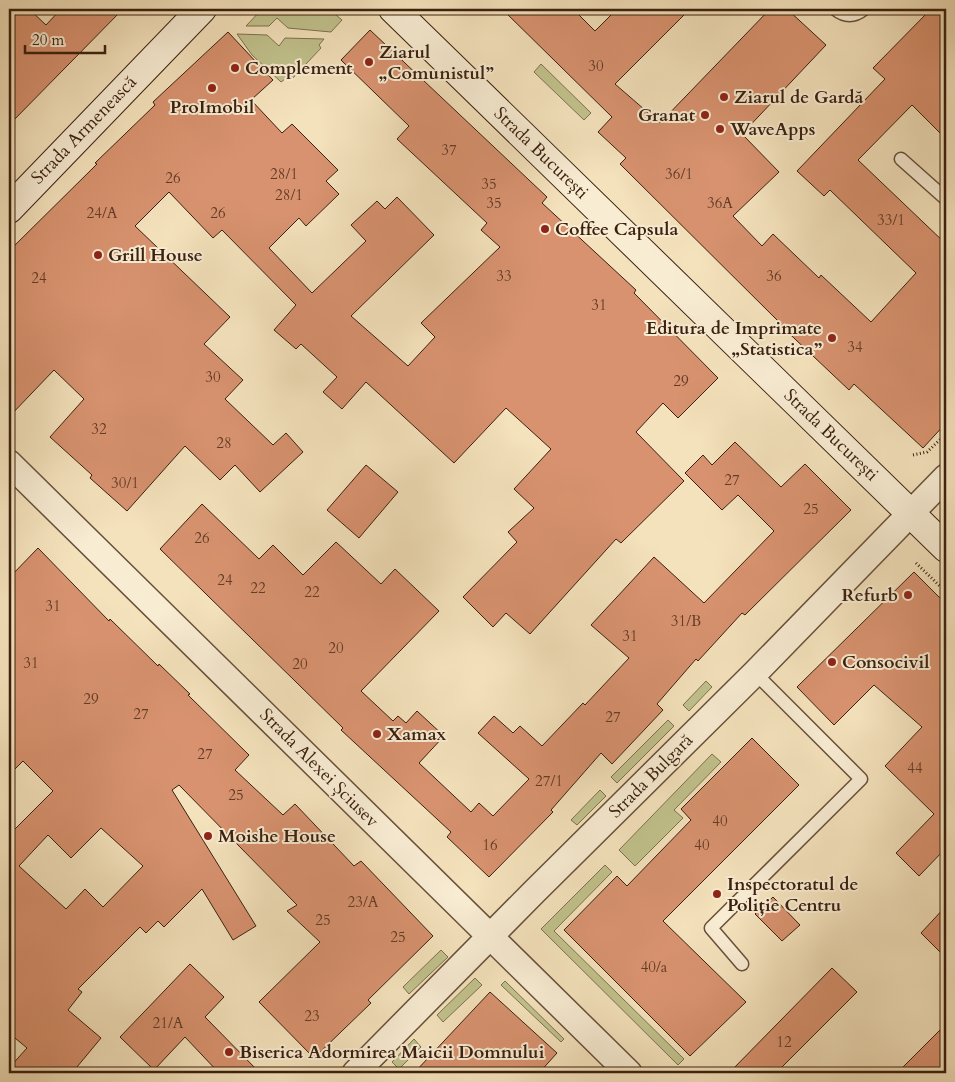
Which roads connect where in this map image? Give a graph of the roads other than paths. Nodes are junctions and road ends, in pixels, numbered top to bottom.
1 (202, 9) edge
2 (394, 9) edge
3 (835, 9) edge
4 (864, 9) edge
5 (901, 159) dead end
6 (946, 199) edge
7 (9, 209) edge
8 (9, 463) edge
9 (946, 477) edge
10 (911, 513) junction
11 (946, 548) edge
12 (755, 673) junction
13 (490, 936) junction
14 (742, 964) dead end
15 (355, 1073) edge
16 (629, 1073) edge

1 - 7 main road, Strada Armenească
2 - 10 main road, Strada București
3 - 4 lane
5 - 6 lane
8 - 13 street, Strada Alexei Șciusev
9 - 10 street, Strada Bulgară
10 - 11 main road, Strada București
10 - 12 street, Strada Bulgară
12 - 13 street, Strada Bulgară
12 - 14 lane
13 - 15 street, Strada Bulgară
13 - 16 street, Strada Alexei Șciusev

